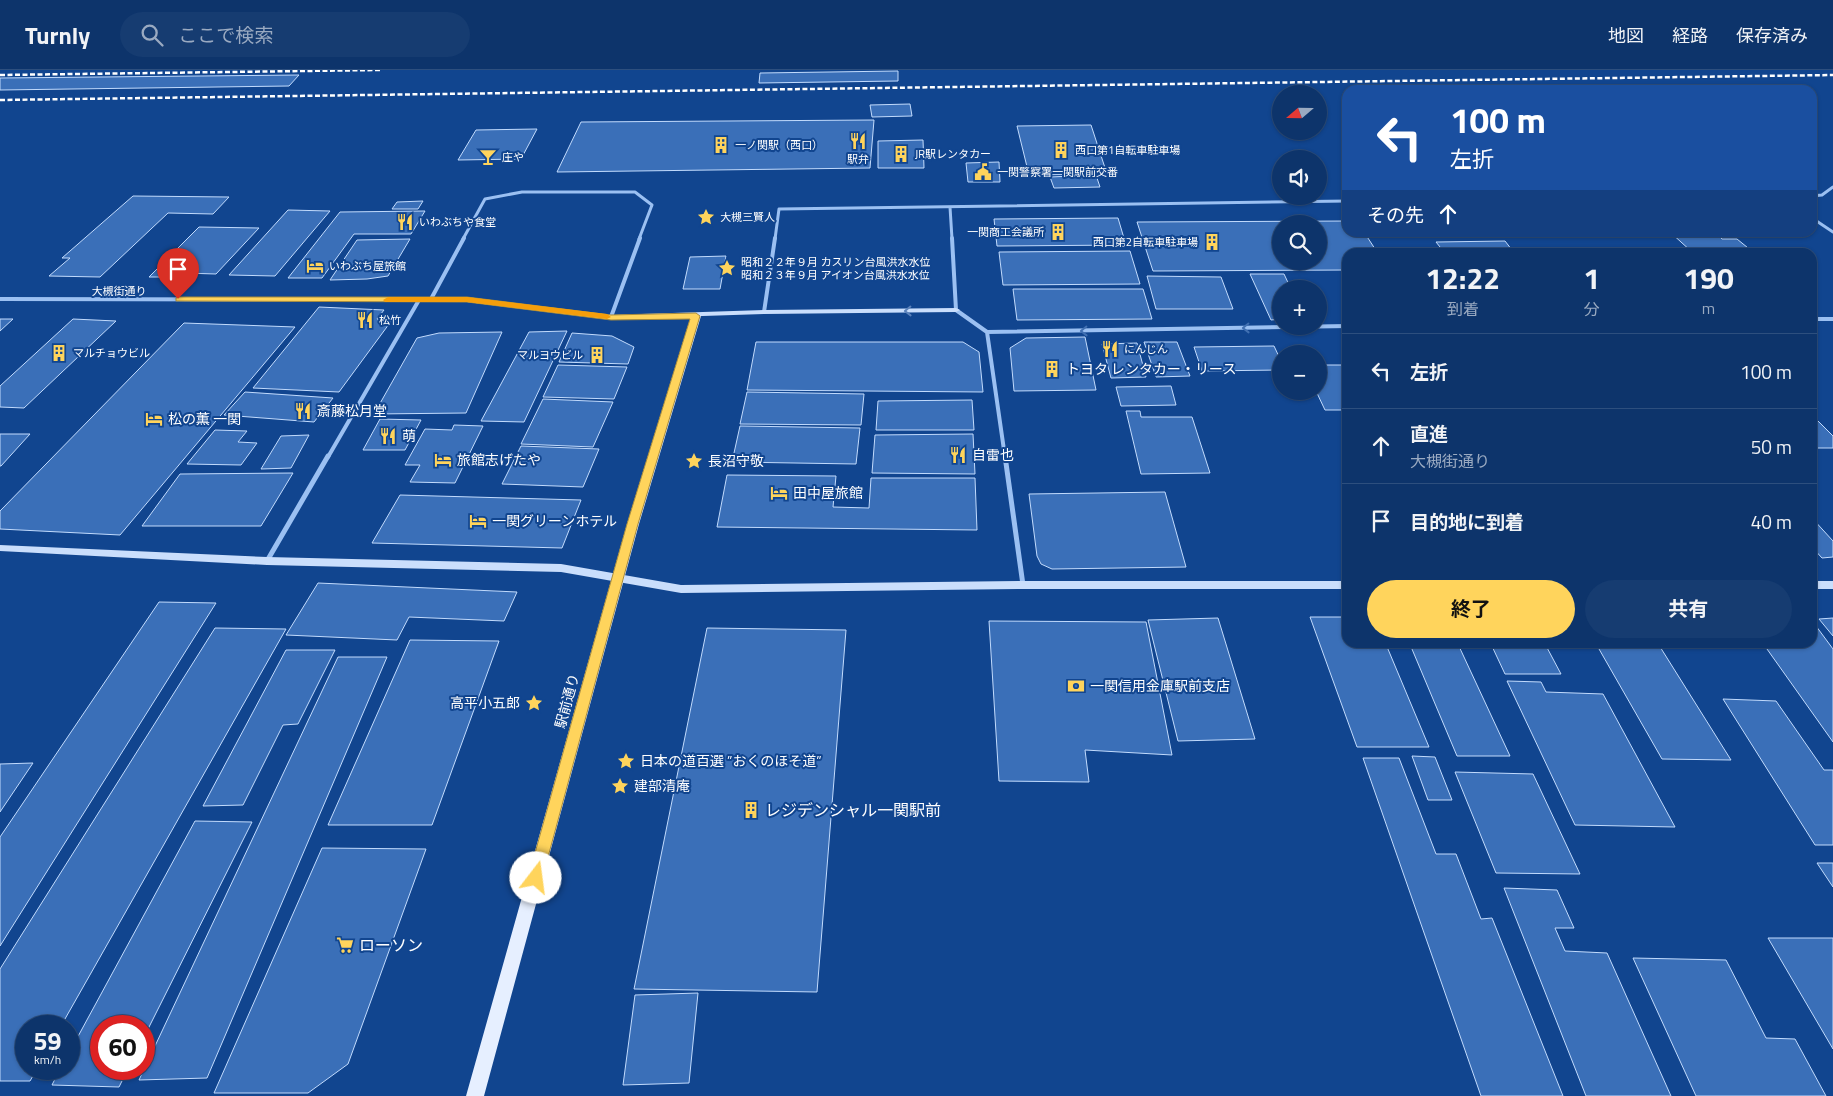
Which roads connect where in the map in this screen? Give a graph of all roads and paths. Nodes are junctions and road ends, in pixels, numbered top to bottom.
1 (1833, 187) edge
2 (1817, 196) edge
3 (1342, 201) edge
4 (950, 207) junction
5 (1817, 221) edge
6 (1833, 232) edge
7 (0, 299) edge
8 (431, 299) junction
9 (418, 300) junction
10 (956, 310) junction
11 (764, 312) junction
12 (696, 316) junction
13 (611, 317) junction
14 (1817, 319) edge
15 (1833, 319) edge
16 (1342, 326) edge
17 (987, 332) junction
18 (0, 548) edge
19 (267, 561) junction
20 (618, 579) junction
21 (1023, 585) junction
22 (1342, 585) edge
23 (1817, 585) edge
24 (1833, 585) edge
25 (475, 1096) edge

1 - 2 street
3 - 4 street
4 - 10 street
4 - 11 street
5 - 6 street
7 - 9 street, 大槻街通り
8 - 9 street
8 - 13 street
8 - 13 street
9 - 19 street
10 -> 11 street
10 - 17 street
11 - 12 street
12 - 13 street
12 - 20 main road, 駅前通り
14 - 15 street
16 -> 17 street
17 - 21 street
18 - 19 street
19 - 20 street
20 - 21 street
20 - 25 main road, 駅前通り
21 - 22 street
23 - 24 street

